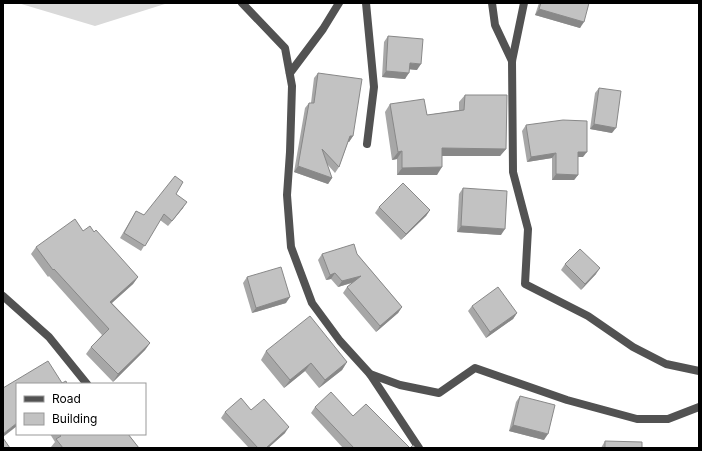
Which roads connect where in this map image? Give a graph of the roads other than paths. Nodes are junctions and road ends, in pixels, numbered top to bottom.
1 (242, 3) edge
2 (339, 3) edge
3 (366, 3) edge
4 (492, 3) edge
5 (524, 3) edge
6 (512, 61) junction
7 (290, 73) junction
8 (367, 144) dead end
9 (3, 296) edge
10 (699, 371) edge
11 (370, 374) junction
12 (86, 383) edge
13 (699, 408) edge
14 (419, 448) edge

1 - 7 street
2 - 7 street
3 - 8 street
4 - 6 street
5 - 6 street
6 - 10 street
7 - 11 street
9 - 12 street
11 - 13 street
11 - 14 street

